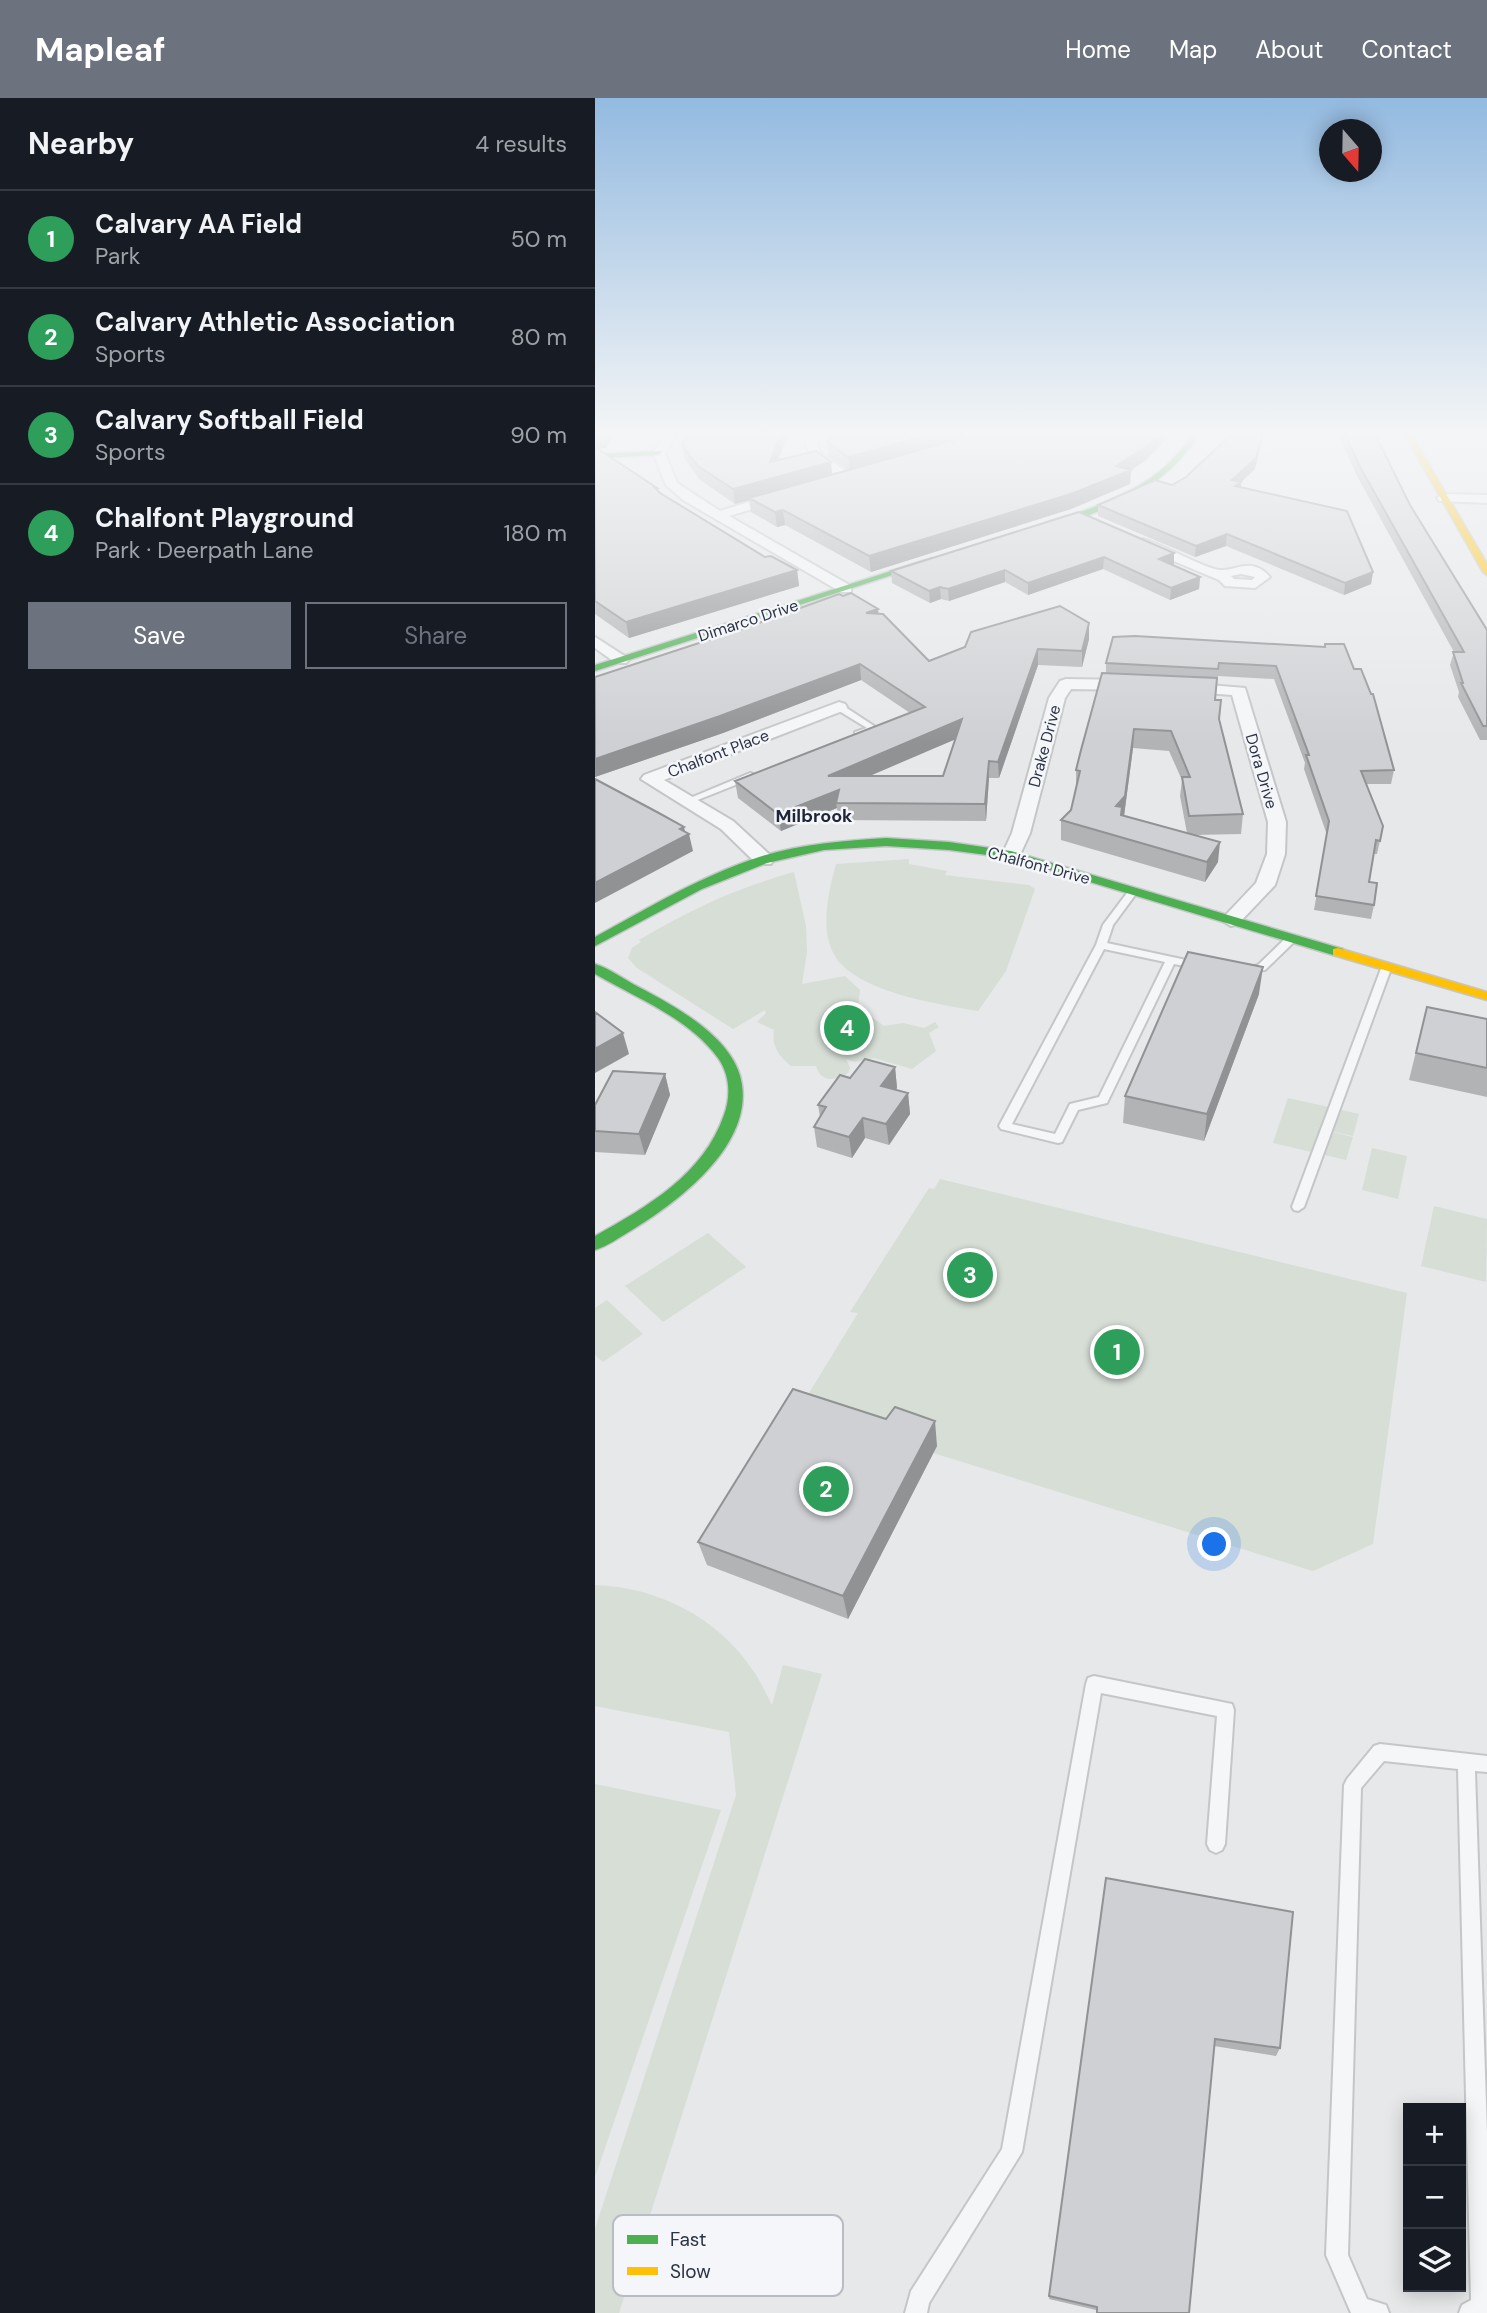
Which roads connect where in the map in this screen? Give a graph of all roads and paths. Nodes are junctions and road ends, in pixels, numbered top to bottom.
1 (754, 535) edge
2 (1465, 535) edge
3 (1127, 536) edge
4 (949, 556) edge
5 (1487, 572) edge
6 (1224, 577) dead end
7 (846, 589) junction
8 (595, 641) edge
9 (621, 660) junction
10 (595, 668) edge
11 (1148, 686) edge
12 (1174, 687) edge
13 (839, 706) joint
14 (848, 738) edge
15 (762, 772) edge
16 (687, 801) junction
17 (1011, 855) junction
18 (764, 860) junction
19 (1133, 891) junction
20 (1231, 920) junction
21 (1292, 938) junction
22 (595, 942) edge
23 (1101, 945) junction
24 (1171, 960) junction
25 (1387, 966) junction
26 (595, 968) edge
27 (1209, 968) edge
28 (1235, 974) edge
29 (1487, 996) edge
30 (1298, 1207) dead end
31 (595, 1244) edge
32 (1467, 1762) junction
33 (1487, 1764) edge
34 (1216, 1844) dead end
35 (916, 2313) edge
36 (1378, 2313) edge
37 (1470, 2313) edge

1 - 7 street
2 - 5 street
3 - 6 street
4 - 7 street, Dimarco Drive
7 - 9 street, Dimarco Drive
8 - 9 street
9 - 10 street, Dimarco Drive
11 - 17 street, Drake Drive
12 - 20 street, Dora Drive
13 - 14 lane
13 - 16 street, Chalfont Place
15 - 16 lane
16 - 18 street, Chalfont Place
17 - 18 street, Chalfont Drive
17 - 19 street, Chalfont Drive
18 - 22 street, Chalfont Drive
19 - 20 street, Chalfont Drive
19 - 23 lane
20 - 21 street, Chalfont Drive
21 - 25 street, Chalfont Drive
21 - 28 lane
23 - 24 lane
23 - 24 lane
24 - 27 lane
25 - 29 street, Chalfont Drive
25 - 30 lane
26 - 31 street
32 - 33 lane
32 - 36 lane
32 - 37 lane
34 - 35 lane

